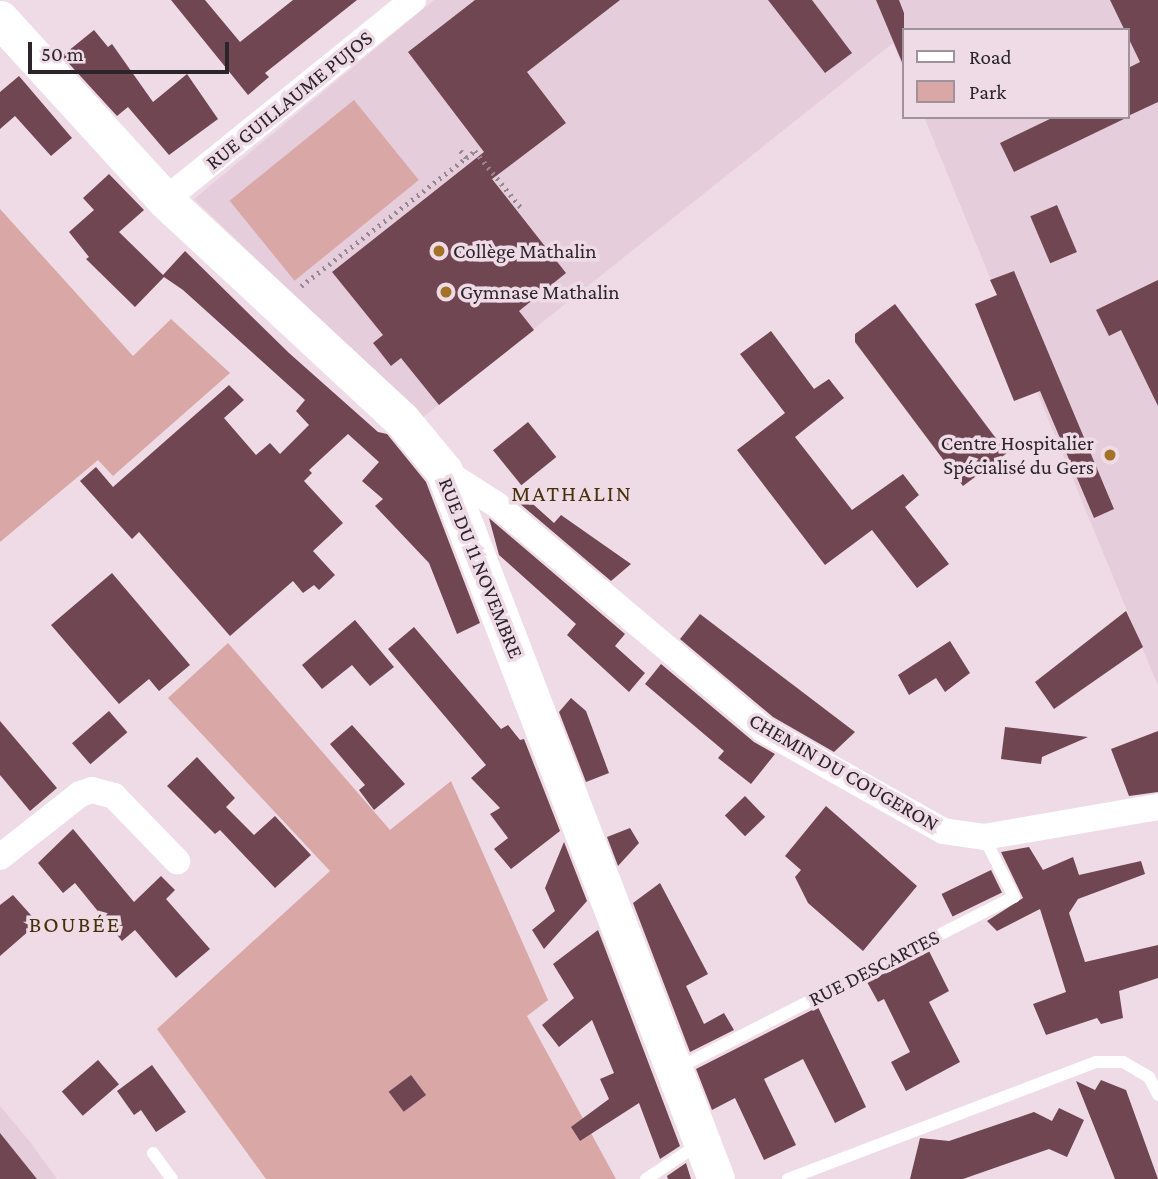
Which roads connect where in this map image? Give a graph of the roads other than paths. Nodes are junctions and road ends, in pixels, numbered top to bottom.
1 (413, 0) edge
2 (0, 19) edge
3 (165, 201) junction
4 (444, 471) junction
5 (1158, 807) edge
6 (984, 837) junction
7 (0, 857) edge
8 (177, 860) dead end
9 (675, 1070) junction
10 (1158, 1094) edge
11 (702, 1142) junction
12 (153, 1153) dead end
13 (172, 1179) edge
14 (646, 1179) edge
15 (716, 1179) edge
16 (788, 1179) edge

1 - 3 street, RUE GUILLAUME PUJOS
2 - 3 main road, RUE DU 11 NOVEMBRE
3 - 4 main road, RUE DU 11 NOVEMBRE
4 - 6 street, CHEMIN DU COUGERON
4 - 9 main road, RUE DU 11 NOVEMBRE
5 - 6 street, CHEMIN DU COUGERON
6 - 9 lane, RUE DESCARTES
7 - 8 street
9 - 11 main road, RUE DU 11 NOVEMBRE
10 - 16 lane
11 - 14 lane
11 - 15 main road, RUE DU 11 NOVEMBRE
12 - 13 lane

